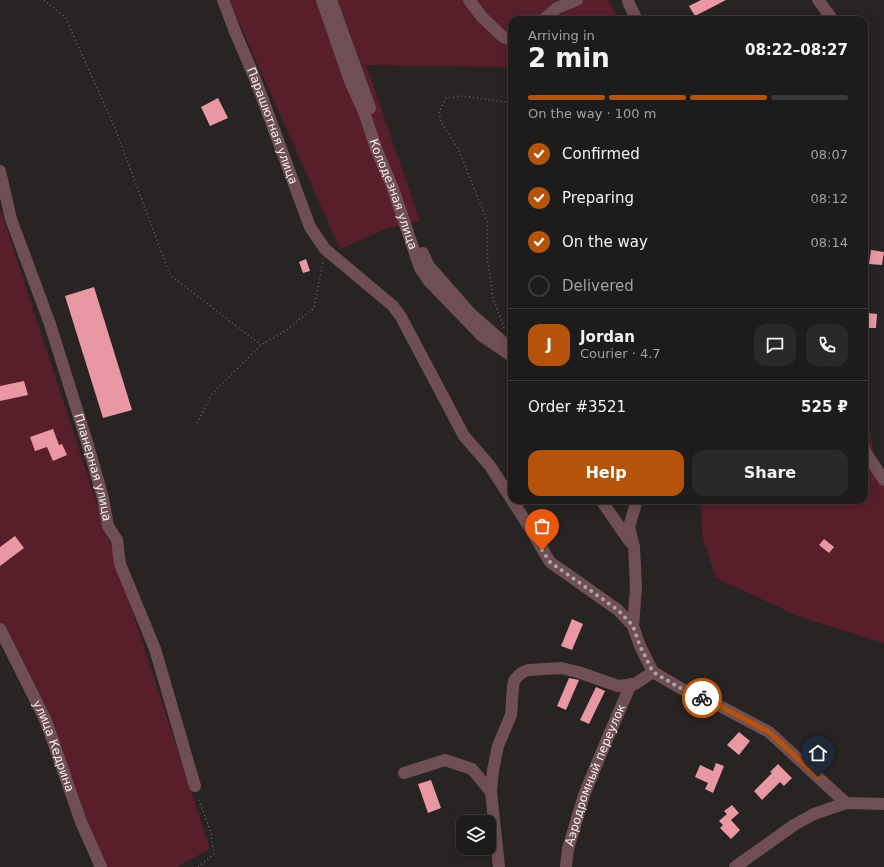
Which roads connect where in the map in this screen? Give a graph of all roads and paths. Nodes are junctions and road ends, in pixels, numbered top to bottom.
1 (44, 0) edge
2 (223, 0) edge
3 (322, 0) edge
4 (331, 0) edge
5 (469, 0) edge
6 (577, 0) edge
7 (628, 0) edge
8 (818, 0) edge
9 (548, 16) edge
10 (636, 16) edge
11 (830, 16) edge
12 (508, 39) edge
13 (508, 102) edge
14 (0, 171) edge
15 (325, 249) junction
16 (508, 332) dead end
17 (508, 344) edge
18 (261, 345) junction
19 (508, 353) edge
20 (197, 423) dead end
21 (868, 455) edge
22 (884, 480) edge
23 (508, 494) edge
24 (514, 504) edge
25 (604, 504) edge
26 (610, 504) edge
27 (636, 504) edge
28 (629, 526) junction
29 (634, 547) junction
30 (633, 626) junction
31 (0, 629) edge
32 (653, 672) junction
33 (631, 684) junction
34 (404, 772) dead end
35 (195, 786) joint
36 (491, 792) junction
37 (846, 803) junction
38 (884, 804) edge
39 (101, 867) edge
40 (198, 867) edge
41 (499, 867) edge
42 (566, 867) edge
43 (735, 867) edge

1 - 18 path
2 - 15 street, Парашютная улица
3 - 19 street, Колодезная улица
4 - 17 street, Колодезная улица
5 - 12 street
6 - 9 street
7 - 10 street
8 - 11 street
13 - 16 path
14 - 35 street, Планерная улица
15 - 18 path
15 - 23 street, Парашютная улица
18 - 20 path
21 - 22 street
24 - 30 street, Парашютная улица
25 - 29 street
26 - 28 street
27 - 28 street
28 - 29 street
29 - 30 street
30 - 32 street
31 - 39 street, улица Кедрина
32 - 33 street
32 - 37 street
33 - 36 street
33 - 42 street, Аэродромный переулок
34 - 36 street
35 - 40 path
36 - 41 street
37 - 38 street
37 - 43 street

